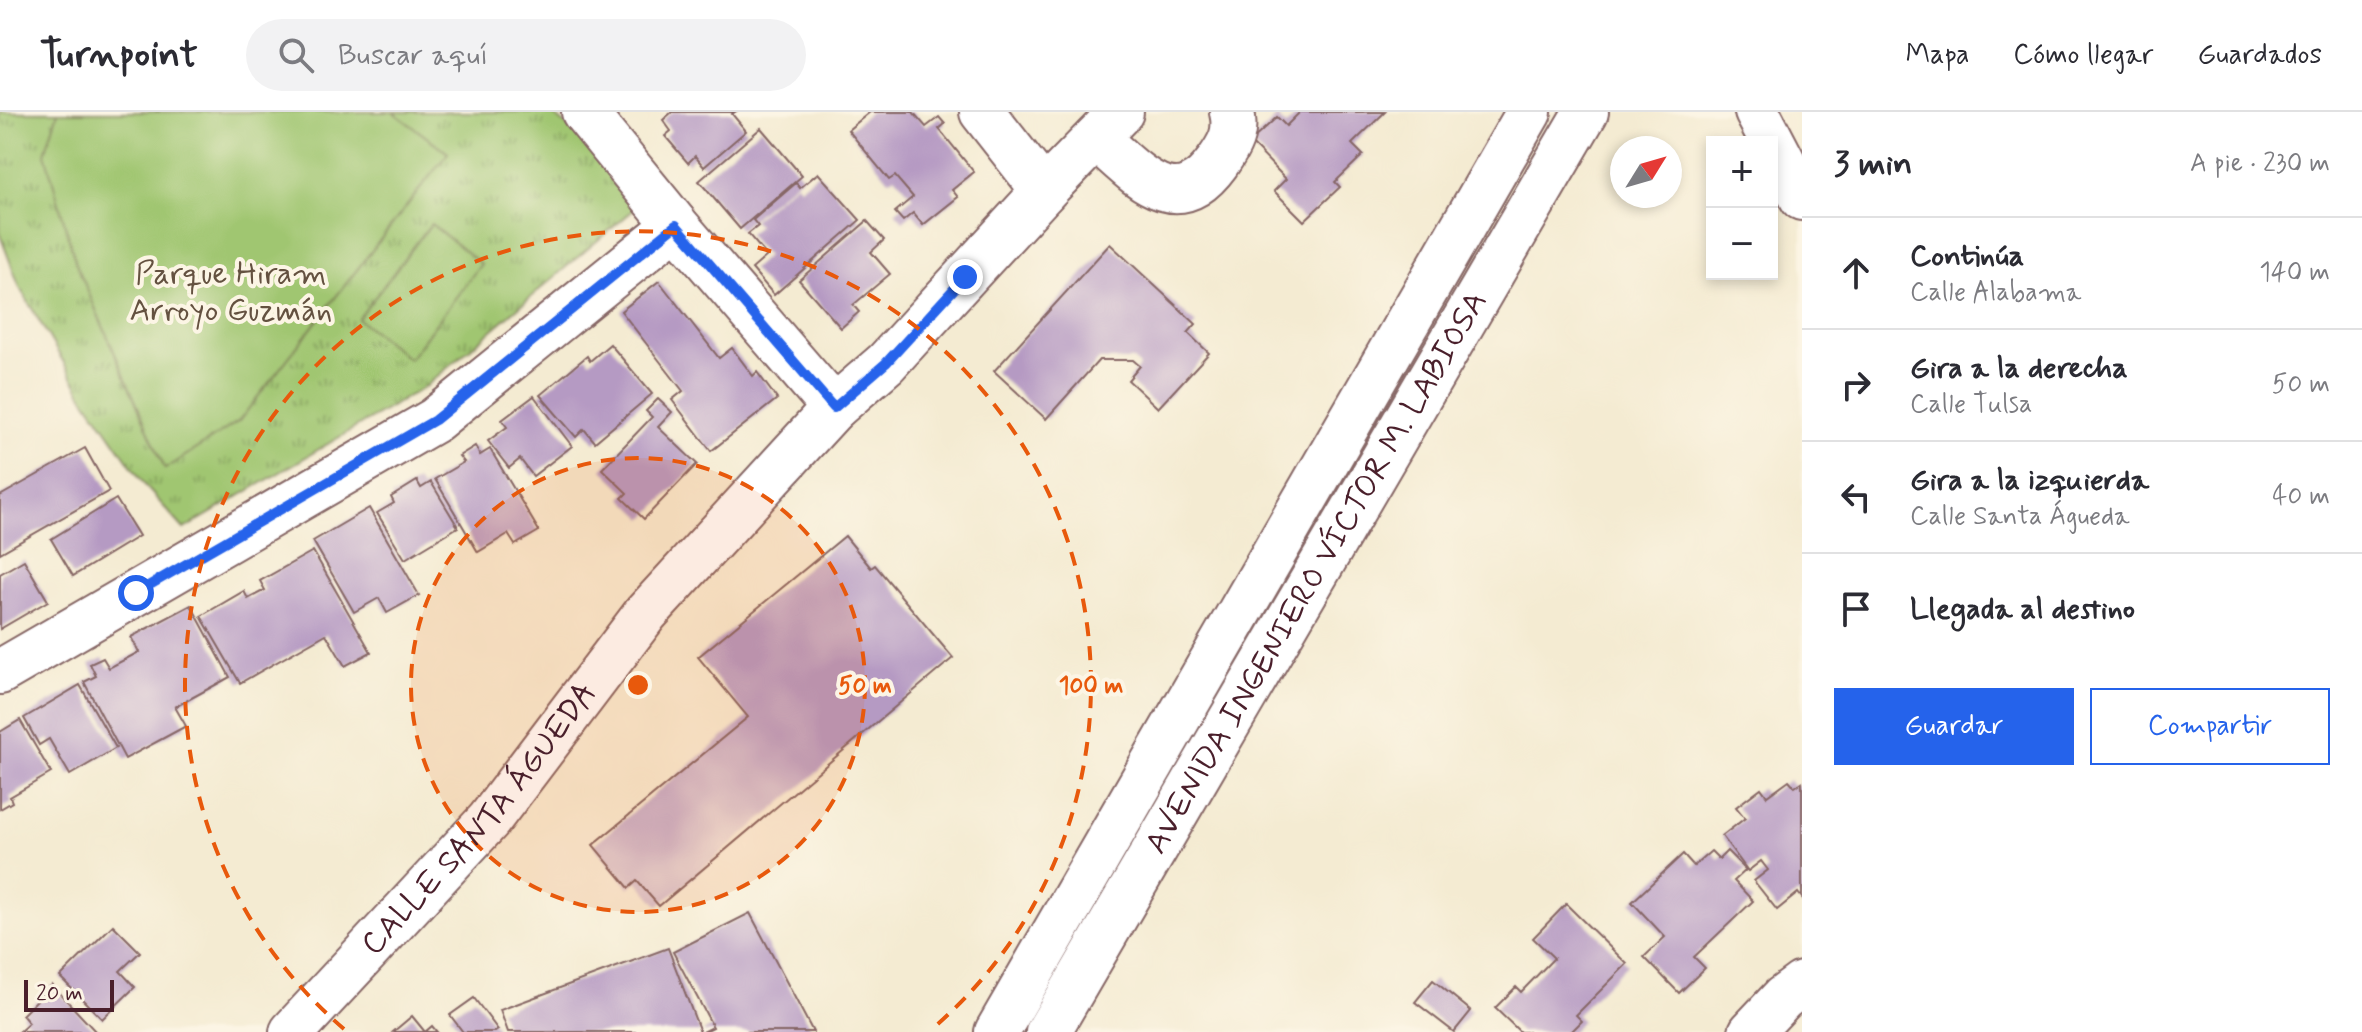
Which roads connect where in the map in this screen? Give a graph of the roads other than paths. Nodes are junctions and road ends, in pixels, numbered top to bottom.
1 (584, 112) edge
2 (982, 112) edge
3 (1232, 112) edge
4 (1529, 112) edge
5 (1586, 112) edge
6 (1757, 112) edge
7 (1108, 125) edge
8 (1044, 191) junction
9 (1802, 198) edge
10 (676, 225) junction
11 (834, 408) junction
12 (0, 672) edge
13 (1802, 984) edge
14 (292, 1032) edge
15 (997, 1032) edge
16 (1048, 1032) edge
17 (1751, 1032) edge

1 - 10 street
2 - 8 street
3 - 7 street
4 - 15 street, AVENIDA INGENIERO VÍCTOR M. LABIOSA
5 - 16 street, AVENIDA INGENIERO VÍCTOR M. LABIOSA
6 - 9 street
7 - 8 street, CALLE SANTA ÁGUEDA
8 - 11 street, CALLE SANTA ÁGUEDA
10 - 11 street
10 - 12 street
11 - 14 street, CALLE SANTA ÁGUEDA
13 - 17 street

